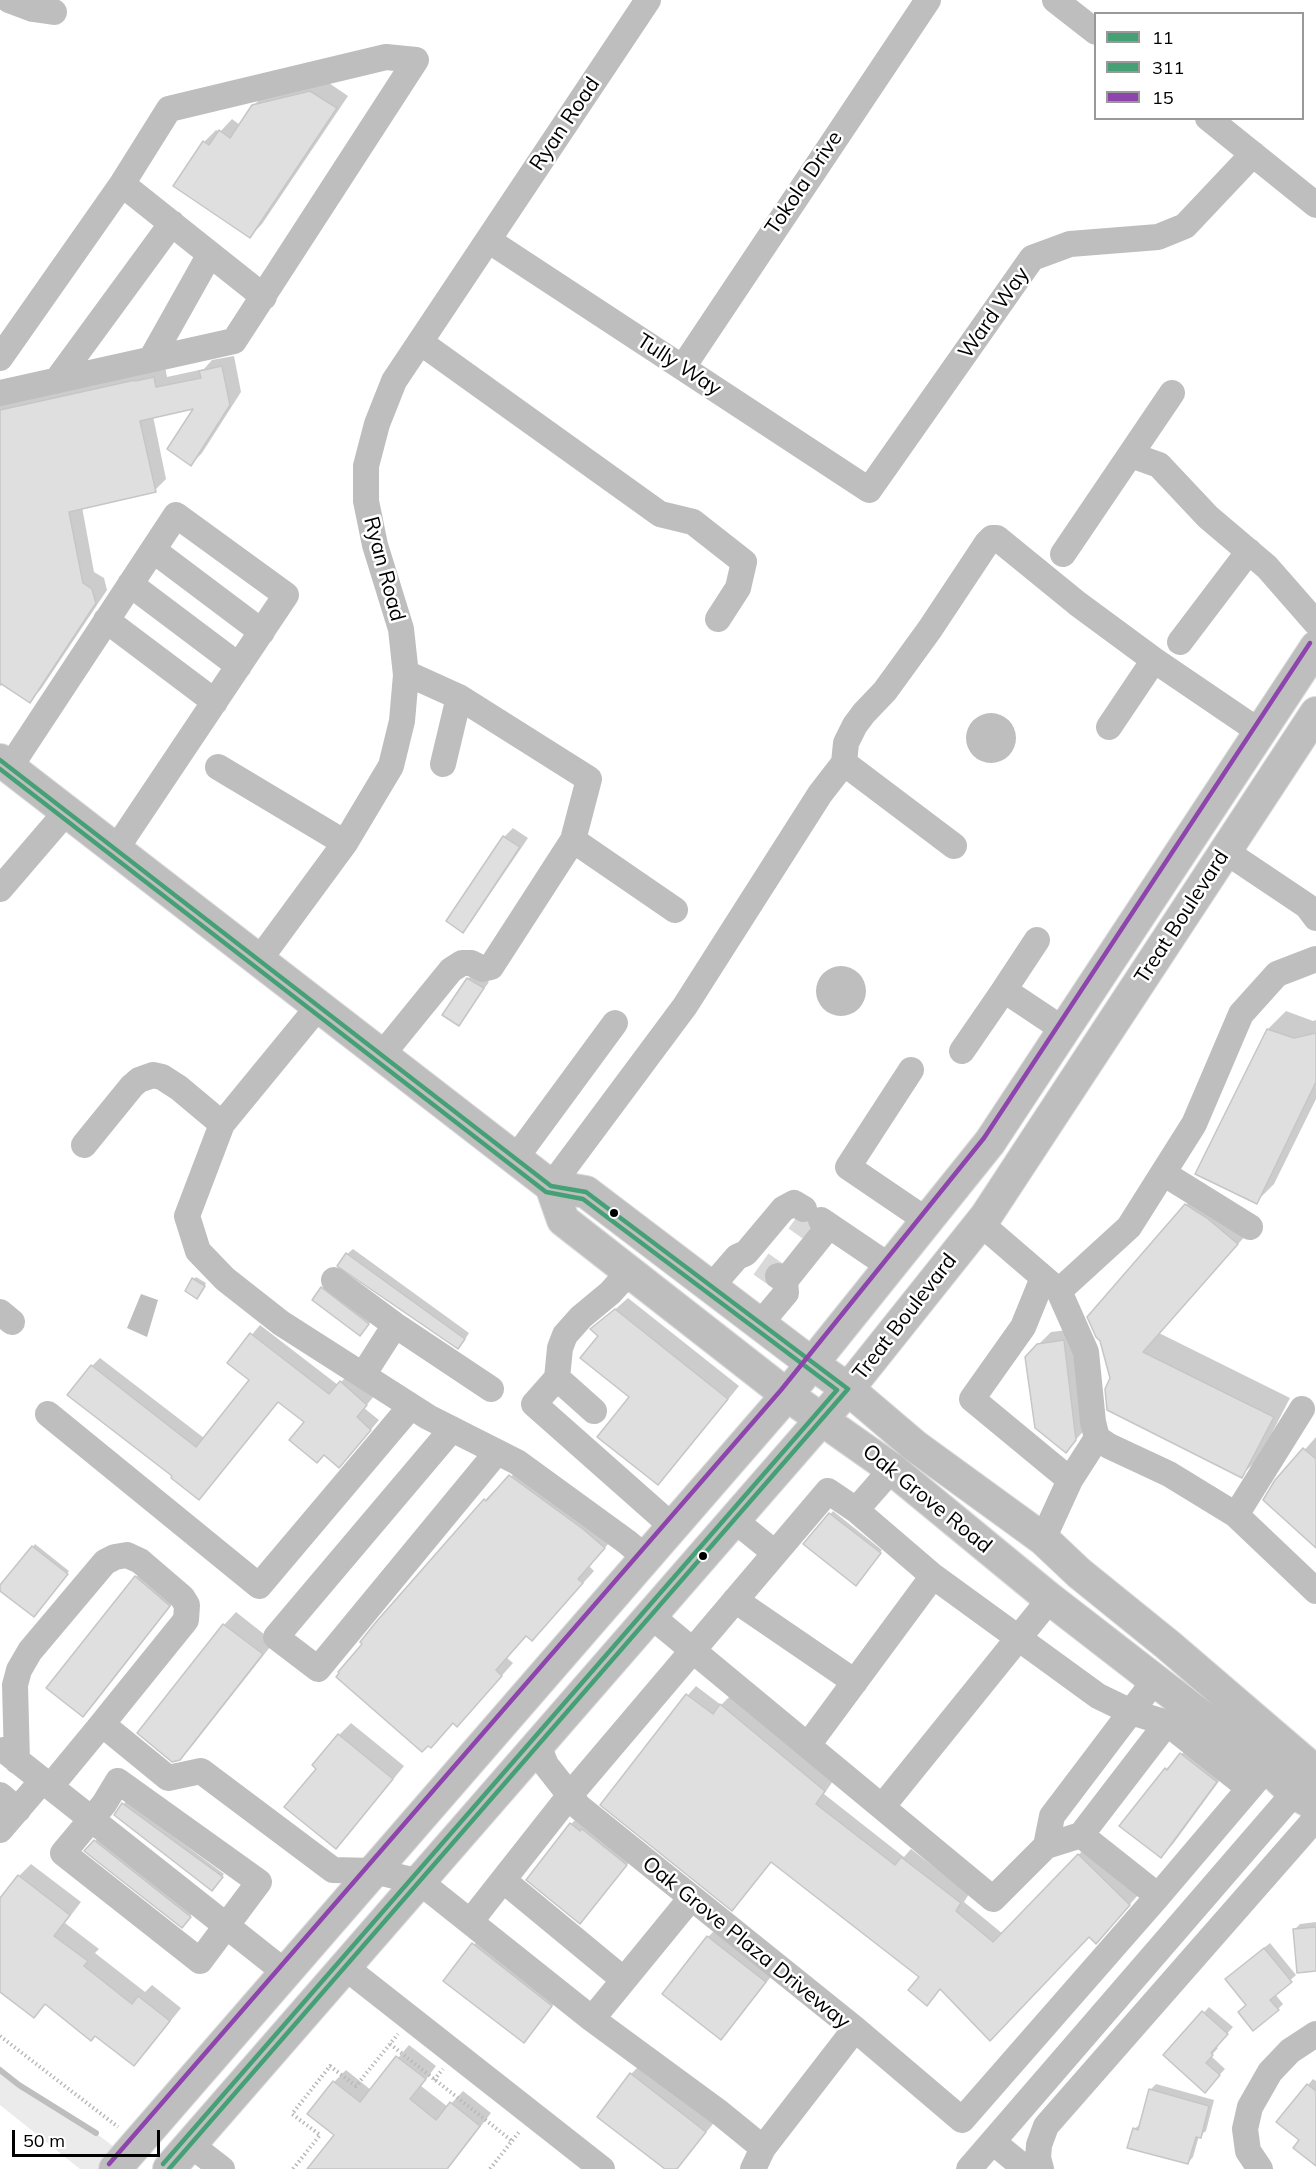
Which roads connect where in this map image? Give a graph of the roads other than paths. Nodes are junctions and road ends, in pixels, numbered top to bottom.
1 (9, 0) edge
2 (648, 0) edge
3 (928, 0) edge
4 (1055, 0) edge
5 (54, 12) dead end
6 (1094, 31) edge
7 (1210, 120) edge
8 (1253, 154) junction
9 (122, 184) junction
10 (1316, 205) edge
11 (172, 223) junction
12 (488, 240) junction
13 (210, 254) junction
14 (264, 297) junction
15 (420, 342) junction
16 (0, 358) edge
17 (151, 359) junction
18 (682, 367) junction
19 (57, 380) junction
20 (0, 393) edge
21 (1172, 393) dead end
22 (1131, 454) junction
23 (869, 490) joint
24 (153, 550) junction
25 (1248, 551) junction
26 (1063, 554) dead end
27 (130, 584) junction
28 (718, 619) dead end
29 (106, 620) junction
30 (1316, 622) edge
31 (262, 632) junction
32 (1180, 642) dead end
33 (1316, 647) edge
34 (1154, 660) junction
35 (239, 666) junction
36 (406, 673) junction
37 (459, 697) junction
38 (215, 702) junction
39 (1316, 713) edge
40 (1109, 727) dead end
41 (1260, 732) junction
42 (844, 763) junction
43 (5, 764) edge
44 (443, 764) dead end
45 (218, 767) dead end
46 (67, 811) junction
47 (573, 840) junction
48 (345, 843) junction
49 (954, 846) dead end
50 (116, 849) junction
51 (1225, 851) junction
52 (0, 889) edge
53 (675, 910) dead end
54 (1316, 918) edge
55 (1037, 940) dead end
56 (1316, 959) edge
57 (259, 960) junction
58 (1004, 990) junction
59 (318, 1007) junction
60 (615, 1023) dead end
61 (1064, 1030) junction
62 (962, 1051) dead end
63 (381, 1056) junction
64 (911, 1071) dead end
65 (222, 1124) junction
66 (84, 1144) dead end
67 (515, 1158) junction
68 (1163, 1173) junction
69 (551, 1186) junction
70 (926, 1220) junction
71 (810, 1221) junction
72 (980, 1223) junction
73 (1250, 1227) dead end
74 (772, 1263) junction
75 (889, 1266) junction
76 (629, 1272) junction
77 (334, 1280) dead end
78 (1051, 1284) junction
79 (711, 1287) junction
80 (760, 1324) junction
81 (395, 1325) junction
82 (811, 1363) junction
83 (363, 1375) junction
84 (557, 1378) junction
85 (491, 1389) dead end
86 (848, 1389) junction
87 (787, 1395) junction
88 (411, 1406) junction
89 (1302, 1409) dead end
90 (594, 1411) dead end
91 (48, 1414) dead end
92 (822, 1418) junction
93 (452, 1429) junction
94 (1097, 1438) junction
95 (497, 1452) junction
96 (892, 1469) junction
97 (1070, 1480) junction
98 (856, 1510) junction
99 (1236, 1515) junction
100 (733, 1519) junction
101 (673, 1527) junction
102 (1043, 1539) junction
103 (775, 1553) junction
104 (646, 1558) junction
105 (933, 1576) junction
106 (1316, 1591) edge
107 (1050, 1599) junction
108 (735, 1600) junction
109 (650, 1615) junction
110 (1018, 1636) junction
111 (693, 1650) junction
112 (1155, 1680) junction
113 (855, 1682) junction
114 (1131, 1712) junction
115 (1167, 1723) junction
116 (102, 1724) junction
117 (538, 1745) junction
118 (807, 1745) junction
119 (8, 1754) edge
120 (1258, 1778) junction
121 (46, 1784) junction
122 (1310, 1789) edge
123 (570, 1795) junction
124 (9, 1802) edge
125 (882, 1807) junction
126 (1316, 1818) edge
127 (91, 1819) junction
128 (0, 1830) edge
129 (1081, 1835) junction
130 (1046, 1846) junction
131 (374, 1872) junction
132 (503, 1881) junction
133 (420, 1882) junction
134 (1158, 1896) junction
135 (692, 1898) junction
136 (470, 1922) junction
137 (226, 1926) junction
138 (345, 1967) junction
139 (286, 1973) junction
140 (624, 1980) junction
141 (592, 2019) junction
142 (855, 2030) junction
143 (1316, 2034) edge
144 (993, 2142) junction
145 (190, 2145) junction
146 (758, 2158) edge
147 (115, 2169) edge
148 (169, 2169) edge
149 (222, 2169) edge
150 (602, 2169) edge
151 (969, 2169) edge
152 (1026, 2169) edge
153 (1041, 2169) edge
154 (1260, 2169) edge

1 - 5 street
2 - 12 street, Ryan Road
3 - 18 street, Tokola Drive
4 - 6 street
7 - 8 street
8 - 10 street
8 - 23 street, Ward Way
9 - 11 street
9 - 14 street
9 - 16 street
11 - 13 street
11 - 19 street
12 - 15 street, Ryan Road
12 - 18 street, Tully Way
13 - 14 street
13 - 17 street
14 - 17 street
15 - 28 street
15 - 36 street, Ryan Road
17 - 19 street
18 - 23 street, Tully Way
19 - 20 street
21 - 22 street
22 - 25 street
22 - 26 street
24 - 27 street
24 - 31 street
24 - 31 street
25 - 30 street
25 - 32 street
27 - 29 street
27 - 35 street
29 - 38 street
29 - 43 street
31 - 35 street
33 - 41 main road, Treat Boulevard
34 - 40 street
34 - 41 street
34 - 42 street
35 - 38 street
36 - 37 street
36 - 48 street, Ryan Road
37 - 44 street
37 - 47 street
38 - 50 street
39 - 51 main road, Treat Boulevard
41 - 61 main road, Treat Boulevard
42 - 49 street
42 - 69 street
43 - 46 main road, Oak Grove Road
45 - 48 street
46 - 50 main road, Oak Grove Road
46 - 52 street
47 - 53 street
47 - 63 street
48 - 57 street, Ryan Road
50 - 57 main road, Oak Grove Road
51 - 54 street
51 - 72 main road, Treat Boulevard
55 - 58 street
56 - 68 street
57 - 59 main road, Oak Grove Road
58 - 61 street
58 - 62 street
59 - 63 main road, Oak Grove Road
59 - 65 street
60 - 67 street
61 - 70 main road, Treat Boulevard
63 - 67 main road, Oak Grove Road
64 - 70 street
65 - 66 street
65 - 83 street
67 - 69 main road, Oak Grove Road
68 - 73 street
68 - 78 street
69 - 76 main road, Oak Grove Road
69 - 79 main road, Oak Grove Road
70 - 75 main road, Treat Boulevard
71 - 74 street
71 - 74 street
71 - 75 street
72 - 78 street
72 - 86 main road, Treat Boulevard
74 - 79 street
74 - 80 street
75 - 82 main road, Treat Boulevard
76 - 84 street
76 - 87 main road, Oak Grove Road
77 - 81 street
78 - 94 street
78 - 97 street
79 - 80 main road, Oak Grove Road
80 - 82 main road, Oak Grove Road
81 - 83 street
81 - 85 street
82 - 86 main road, Oak Grove Road
82 - 87 main road, Treat Boulevard
83 - 88 street
84 - 90 street
84 - 101 street
86 - 92 main road, Treat Boulevard
86 - 102 main road, Oak Grove Road
87 - 92 main road, Oak Grove Road
87 - 101 main road, Treat Boulevard
88 - 91 street
88 - 93 street
89 - 99 street
92 - 96 main road, Oak Grove Road
92 - 100 main road, Treat Boulevard
93 - 95 street
93 - 95 street
94 - 97 street
94 - 99 street
95 - 104 street
96 - 98 street
96 - 107 main road, Oak Grove Road
97 - 102 street
98 - 103 street
98 - 105 street
99 - 106 street
100 - 103 street
100 - 109 main road, Treat Boulevard
101 - 104 main road, Treat Boulevard
102 - 122 main road, Oak Grove Road
103 - 108 street
104 - 131 main road, Treat Boulevard
105 - 110 street
105 - 113 street
107 - 110 street
107 - 112 main road, Oak Grove Road
108 - 111 street
108 - 113 street
109 - 111 street
109 - 117 main road, Treat Boulevard
110 - 114 street
110 - 125 street
111 - 118 street
111 - 123 street
112 - 114 street
112 - 120 main road, Oak Grove Road
113 - 118 street
114 - 115 street
114 - 130 street
115 - 120 street
115 - 129 street
116 - 119 street
116 - 121 street
116 - 131 street
117 - 123 street, Oak Grove Plaza Driveway
117 - 133 main road, Treat Boulevard
118 - 125 street
119 - 121 street
120 - 122 main road, Oak Grove Road
120 - 134 street
121 - 124 street
121 - 127 street
122 - 144 street
123 - 132 street
123 - 135 street, Oak Grove Plaza Driveway
124 - 128 street
125 - 130 street
126 - 153 street
127 - 137 street
127 - 137 street
127 - 137 street
129 - 130 street
129 - 134 street
131 - 133 street
131 - 139 main road, Treat Boulevard
132 - 136 street
132 - 140 street
133 - 136 street, Oak Grove Plaza Driveway
133 - 138 main road, Treat Boulevard
134 - 142 street
135 - 140 street
135 - 142 street, Oak Grove Plaza Driveway
136 - 141 street, Oak Grove Plaza Driveway
137 - 139 street
138 - 145 main road, Treat Boulevard
138 - 150 street
139 - 147 main road, Treat Boulevard
140 - 141 street
141 - 146 street, Oak Grove Plaza Driveway
142 - 146 street, Oak Grove Plaza Driveway
143 - 154 street
144 - 151 street
144 - 152 street
145 - 148 main road, Treat Boulevard
145 - 149 street

